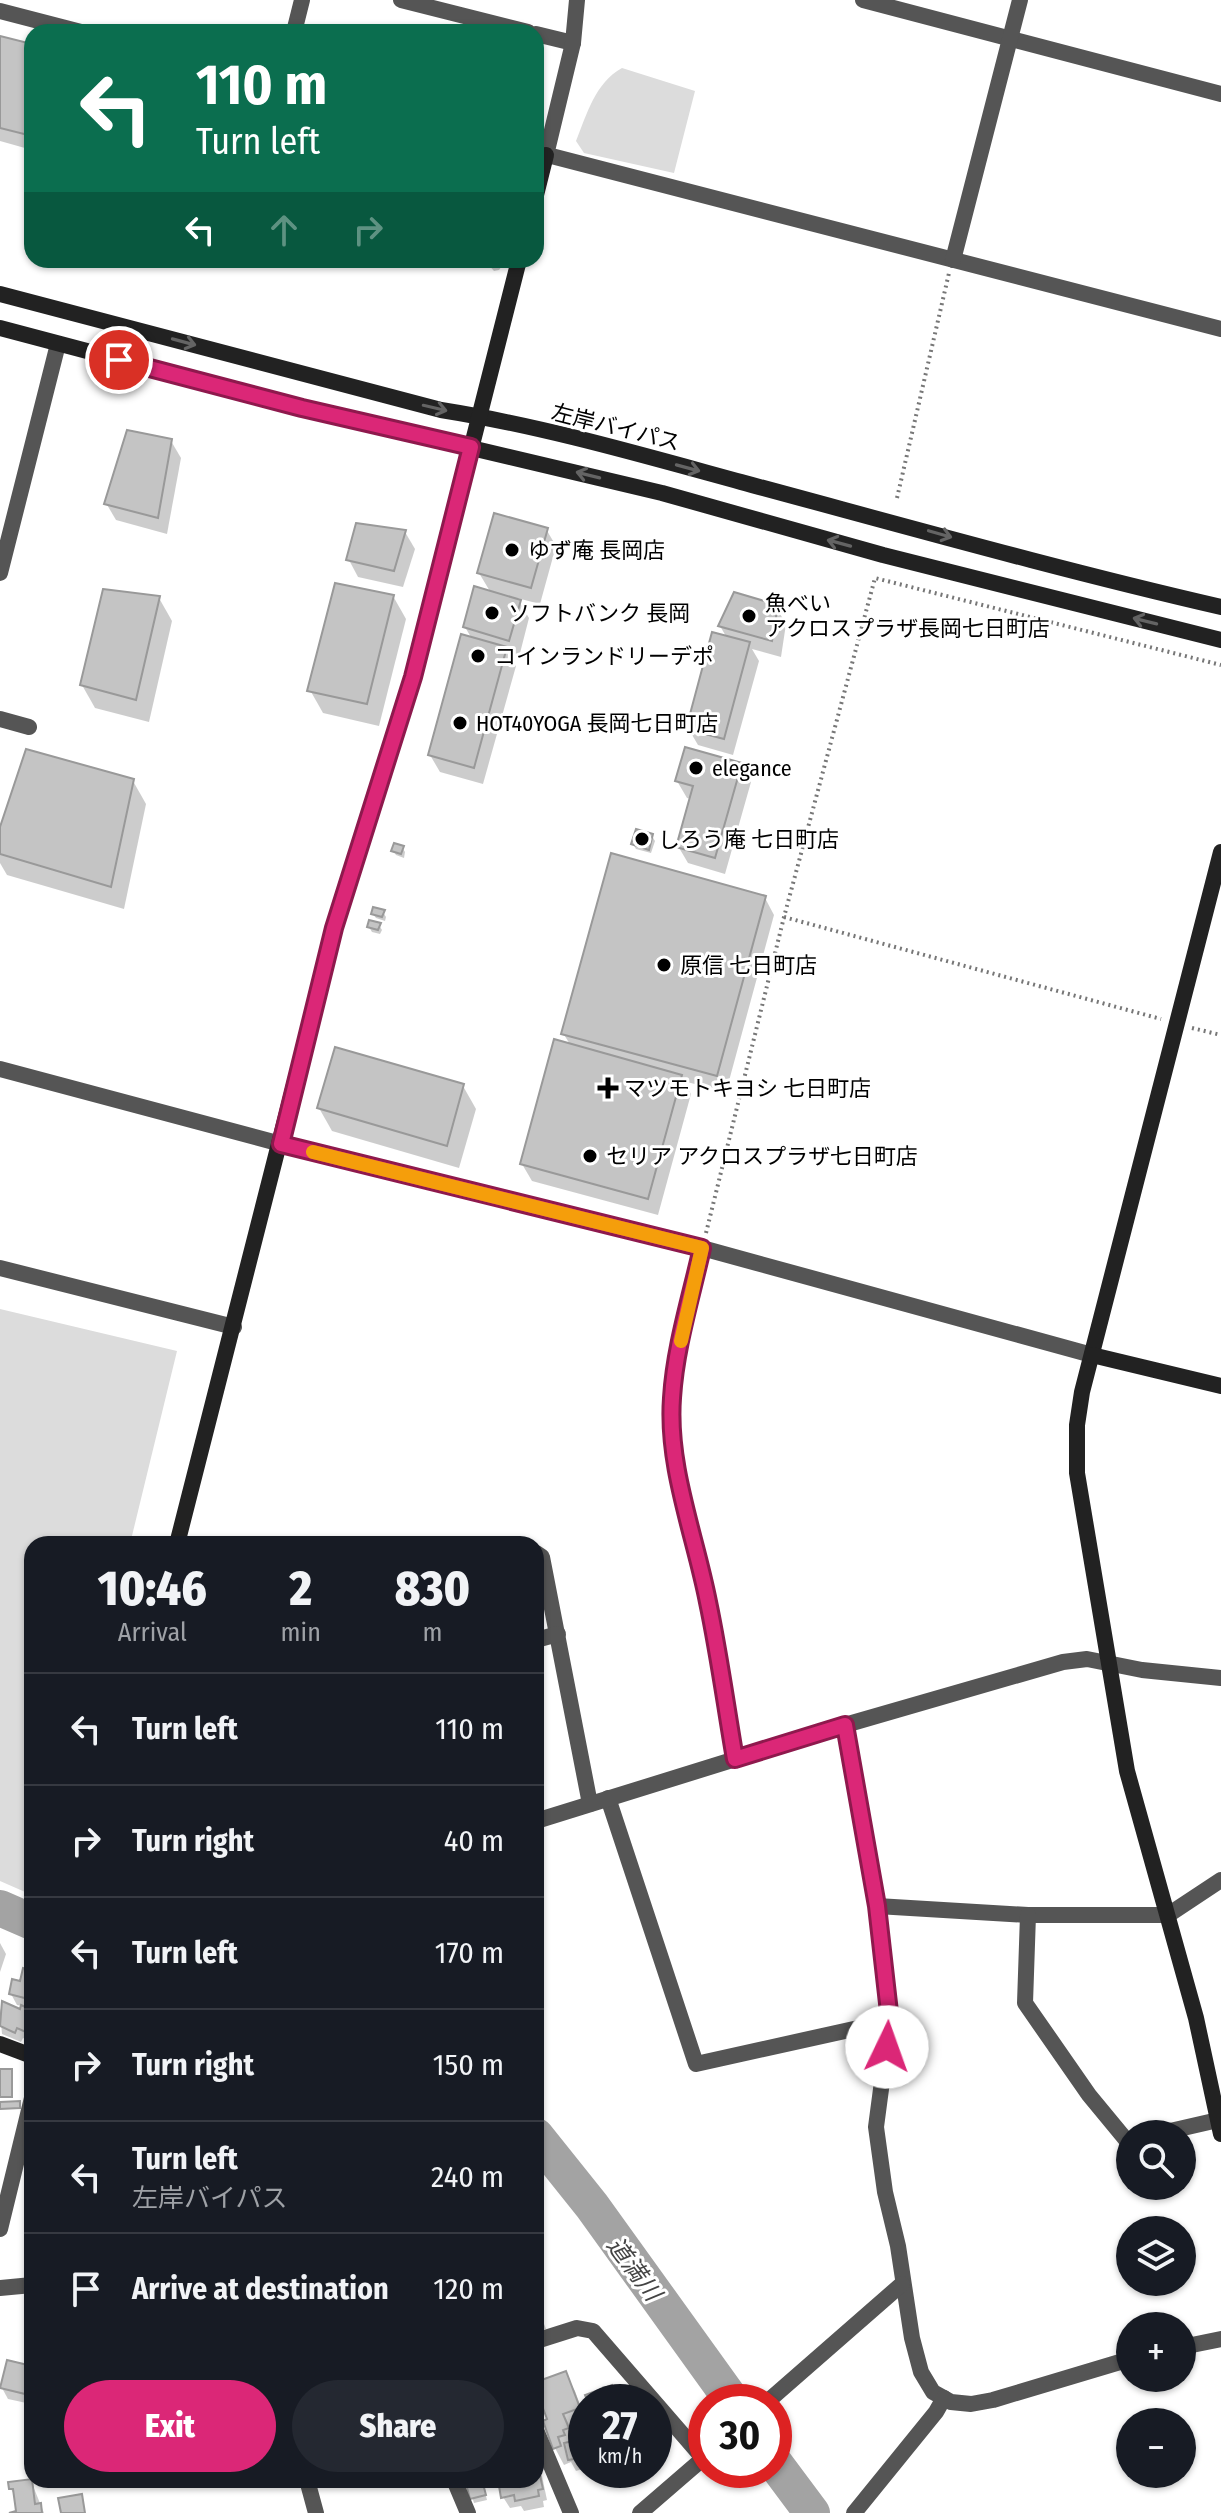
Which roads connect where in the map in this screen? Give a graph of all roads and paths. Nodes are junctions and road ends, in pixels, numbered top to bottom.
1 (302, 0) edge
2 (401, 0) edge
3 (577, 0) edge
4 (863, 0) edge
5 (1020, 0) edge
6 (0, 11) edge
7 (50, 24) edge
8 (296, 24) edge
9 (496, 24) edge
10 (544, 36) edge
11 (1010, 39) junction
12 (573, 43) junction
13 (1221, 94) edge
14 (544, 144) edge
15 (544, 155) edge
16 (953, 260) junction
17 (517, 268) edge
18 (0, 294) edge
19 (0, 328) edge
20 (1221, 329) edge
21 (58, 344) junction
22 (480, 416) junction
23 (471, 447) junction
24 (897, 498) dead end
25 (0, 573) edge
26 (1221, 607) edge
27 (1221, 640) edge
28 (1221, 665) edge
29 (0, 719) edge
30 (29, 727) dead end
31 (1221, 852) edge
32 (784, 917) junction
33 (1177, 1024) junction
34 (1221, 1035) edge
35 (0, 1069) edge
36 (281, 1144) junction
37 (702, 1248) junction
38 (0, 1268) edge
39 (234, 1327) junction
40 (1092, 1355) junction
41 (1221, 1386) edge
42 (179, 1536) edge
43 (544, 1567) edge
44 (558, 1634) junction
45 (544, 1638) edge
46 (1107, 1661) junction
47 (1221, 1678) edge
48 (845, 1725) junction
49 (735, 1759) junction
50 (608, 1798) junction
51 (590, 1804) junction
52 (544, 1818) edge
53 (1221, 1880) edge
54 (877, 1906) junction
55 (1028, 1915) junction
56 (1168, 1915) junction
57 (890, 2021) junction
58 (0, 2044) edge
59 (24, 2053) edge
60 (1220, 2127) edge
61 (1116, 2128) edge
62 (1196, 2130) edge
63 (24, 2131) edge
64 (0, 2229) edge
65 (902, 2284) junction
66 (24, 2286) edge
67 (0, 2288) edge
68 (544, 2338) edge
69 (1221, 2339) edge
70 (1196, 2344) edge
71 (1116, 2363) edge
72 (788, 2384) edge
73 (944, 2398) junction
74 (688, 2439) edge
75 (544, 2449) edge
76 (688, 2471) edge
77 (309, 2488) edge
78 (457, 2488) edge
79 (316, 2513) edge
80 (468, 2513) edge
81 (571, 2513) edge
82 (640, 2513) edge
83 (854, 2513) edge

1 - 8 street
2 - 9 street
3 - 12 street
4 - 11 street
5 - 11 street
6 - 7 street
10 - 12 street
11 - 13 street
11 - 16 street
12 - 14 street
15 - 16 street
16 - 20 street
16 - 24 path
17 - 22 street
18 -> 22 street, 左岸バイパス
19 - 21 street
21 - 23 street
21 - 25 street
22 - 23 street
22 -> 26 street, 左岸バイパス
27 -> 23 street
23 - 36 street
28 - 32 path
29 - 30 street
31 - 33 street
32 - 33 path
32 - 37 path
33 - 34 path
33 - 40 street
35 - 36 street
36 - 37 street
36 - 39 street
37 - 40 street
37 - 49 street
38 - 39 street
39 - 42 street
40 - 41 street
40 - 46 street
43 - 44 street
44 - 45 street
44 - 51 street
46 - 47 street
46 - 48 street
46 - 56 street
48 - 49 street
48 - 54 street
49 - 50 street
50 - 51 street
50 - 57 street
51 - 52 street
53 - 56 street
54 - 55 street
54 - 57 street
55 - 56 street
55 - 61 street
56 - 60 street
57 - 65 street
58 - 59 street
60 - 62 street
63 - 64 street
65 - 72 street
65 - 73 street
66 - 67 street
68 - 74 street
69 - 70 street
71 - 73 street
73 - 83 street
75 - 81 street
76 - 82 street
77 - 79 street
78 - 80 street

